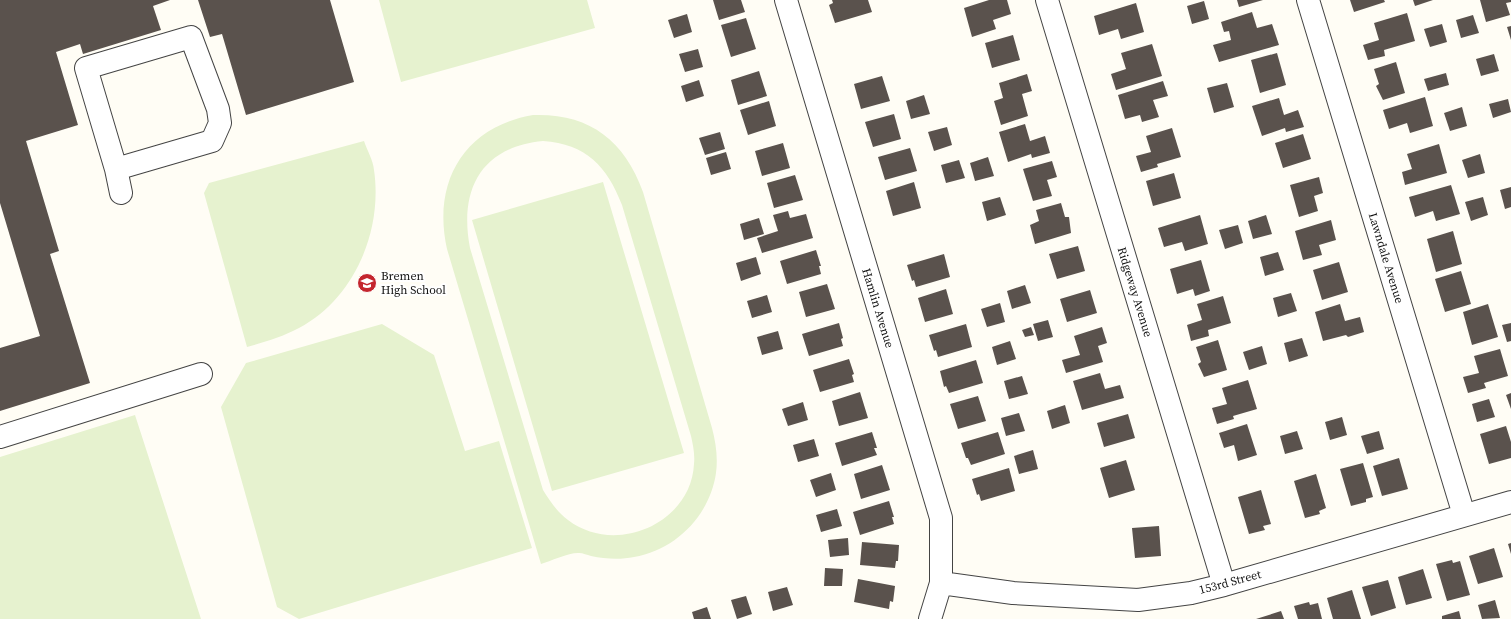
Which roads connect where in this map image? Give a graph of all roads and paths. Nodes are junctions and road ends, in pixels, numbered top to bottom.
1 (786, 0) edge
2 (1047, 0) edge
3 (1308, 0) edge
4 (116, 169) junction
5 (121, 193) dead end
6 (201, 374) dead end
7 (0, 437) edge
8 (1511, 502) edge
9 (1464, 515) junction
10 (941, 582) junction
11 (1224, 585) junction
12 (930, 619) edge

1 - 10 street, Hamlin Avenue
2 - 11 street, Ridgeway Avenue
3 - 9 street, Lawndale Avenue
4 - 4 street
4 - 5 street
6 - 7 street
8 - 9 street, 153rd Street
9 - 11 street, 153rd Street
10 - 11 street, 153rd Street
10 - 12 street, Hamlin Avenue

